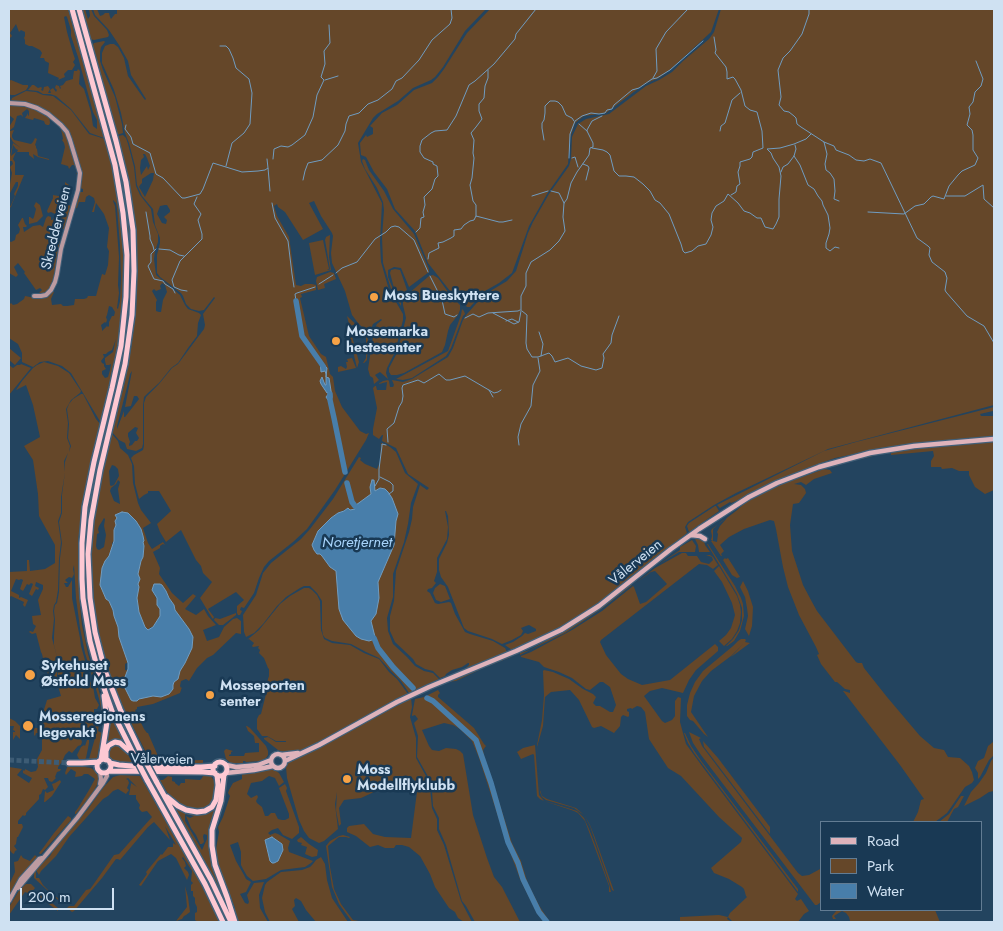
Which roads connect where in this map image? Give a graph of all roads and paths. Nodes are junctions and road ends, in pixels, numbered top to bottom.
1 (72, 9) edge
2 (79, 9) edge
3 (9, 103) edge
4 (34, 296) dead end
5 (994, 439) edge
6 (691, 535) junction
7 (705, 538) dead end
8 (101, 681) junction
9 (304, 751) junction
10 (281, 755) junction
11 (135, 757) junction
12 (270, 760) junction
13 (104, 761) junction
14 (285, 761) junction
15 (69, 763) tunnel mouth
16 (82, 764) junction
17 (215, 766) junction
18 (226, 766) junction
19 (273, 766) junction
20 (99, 770) junction
21 (108, 771) junction
22 (216, 774) junction
23 (225, 774) junction
24 (100, 787) junction
25 (159, 787) junction
26 (9, 901) edge
27 (223, 922) edge
28 (233, 922) edge

1 - 8 highway
2 - 25 highway, bridge
3 - 4 street, Skredderveien
5 - 6 main road, Vålerveien
6 - 7 main road
6 - 9 main road, Vålerveien
8 - 11 highway
8 - 13 highway
9 - 10 main road, Vålerveien
9 - 14 main road, Vålerveien
10 - 12 main road
10 - 14 main road
11 - 13 highway
11 - 27 highway, bridge
12 - 18 main road
12 - 19 main road
13 - 16 highway, Vålerveien
13 - 17 highway, Vålerveien
13 - 20 highway
13 - 21 highway
14 - 19 main road
15 - 16 highway
16 - 20 highway
17 - 18 highway
17 - 22 highway
18 - 23 highway
19 - 23 main road
20 - 21 highway
20 - 24 street
21 - 22 highway, Vålerveien
21 - 24 street
22 - 23 highway
22 - 25 highway
23 - 28 highway
24 - 26 street
25 - 28 highway

